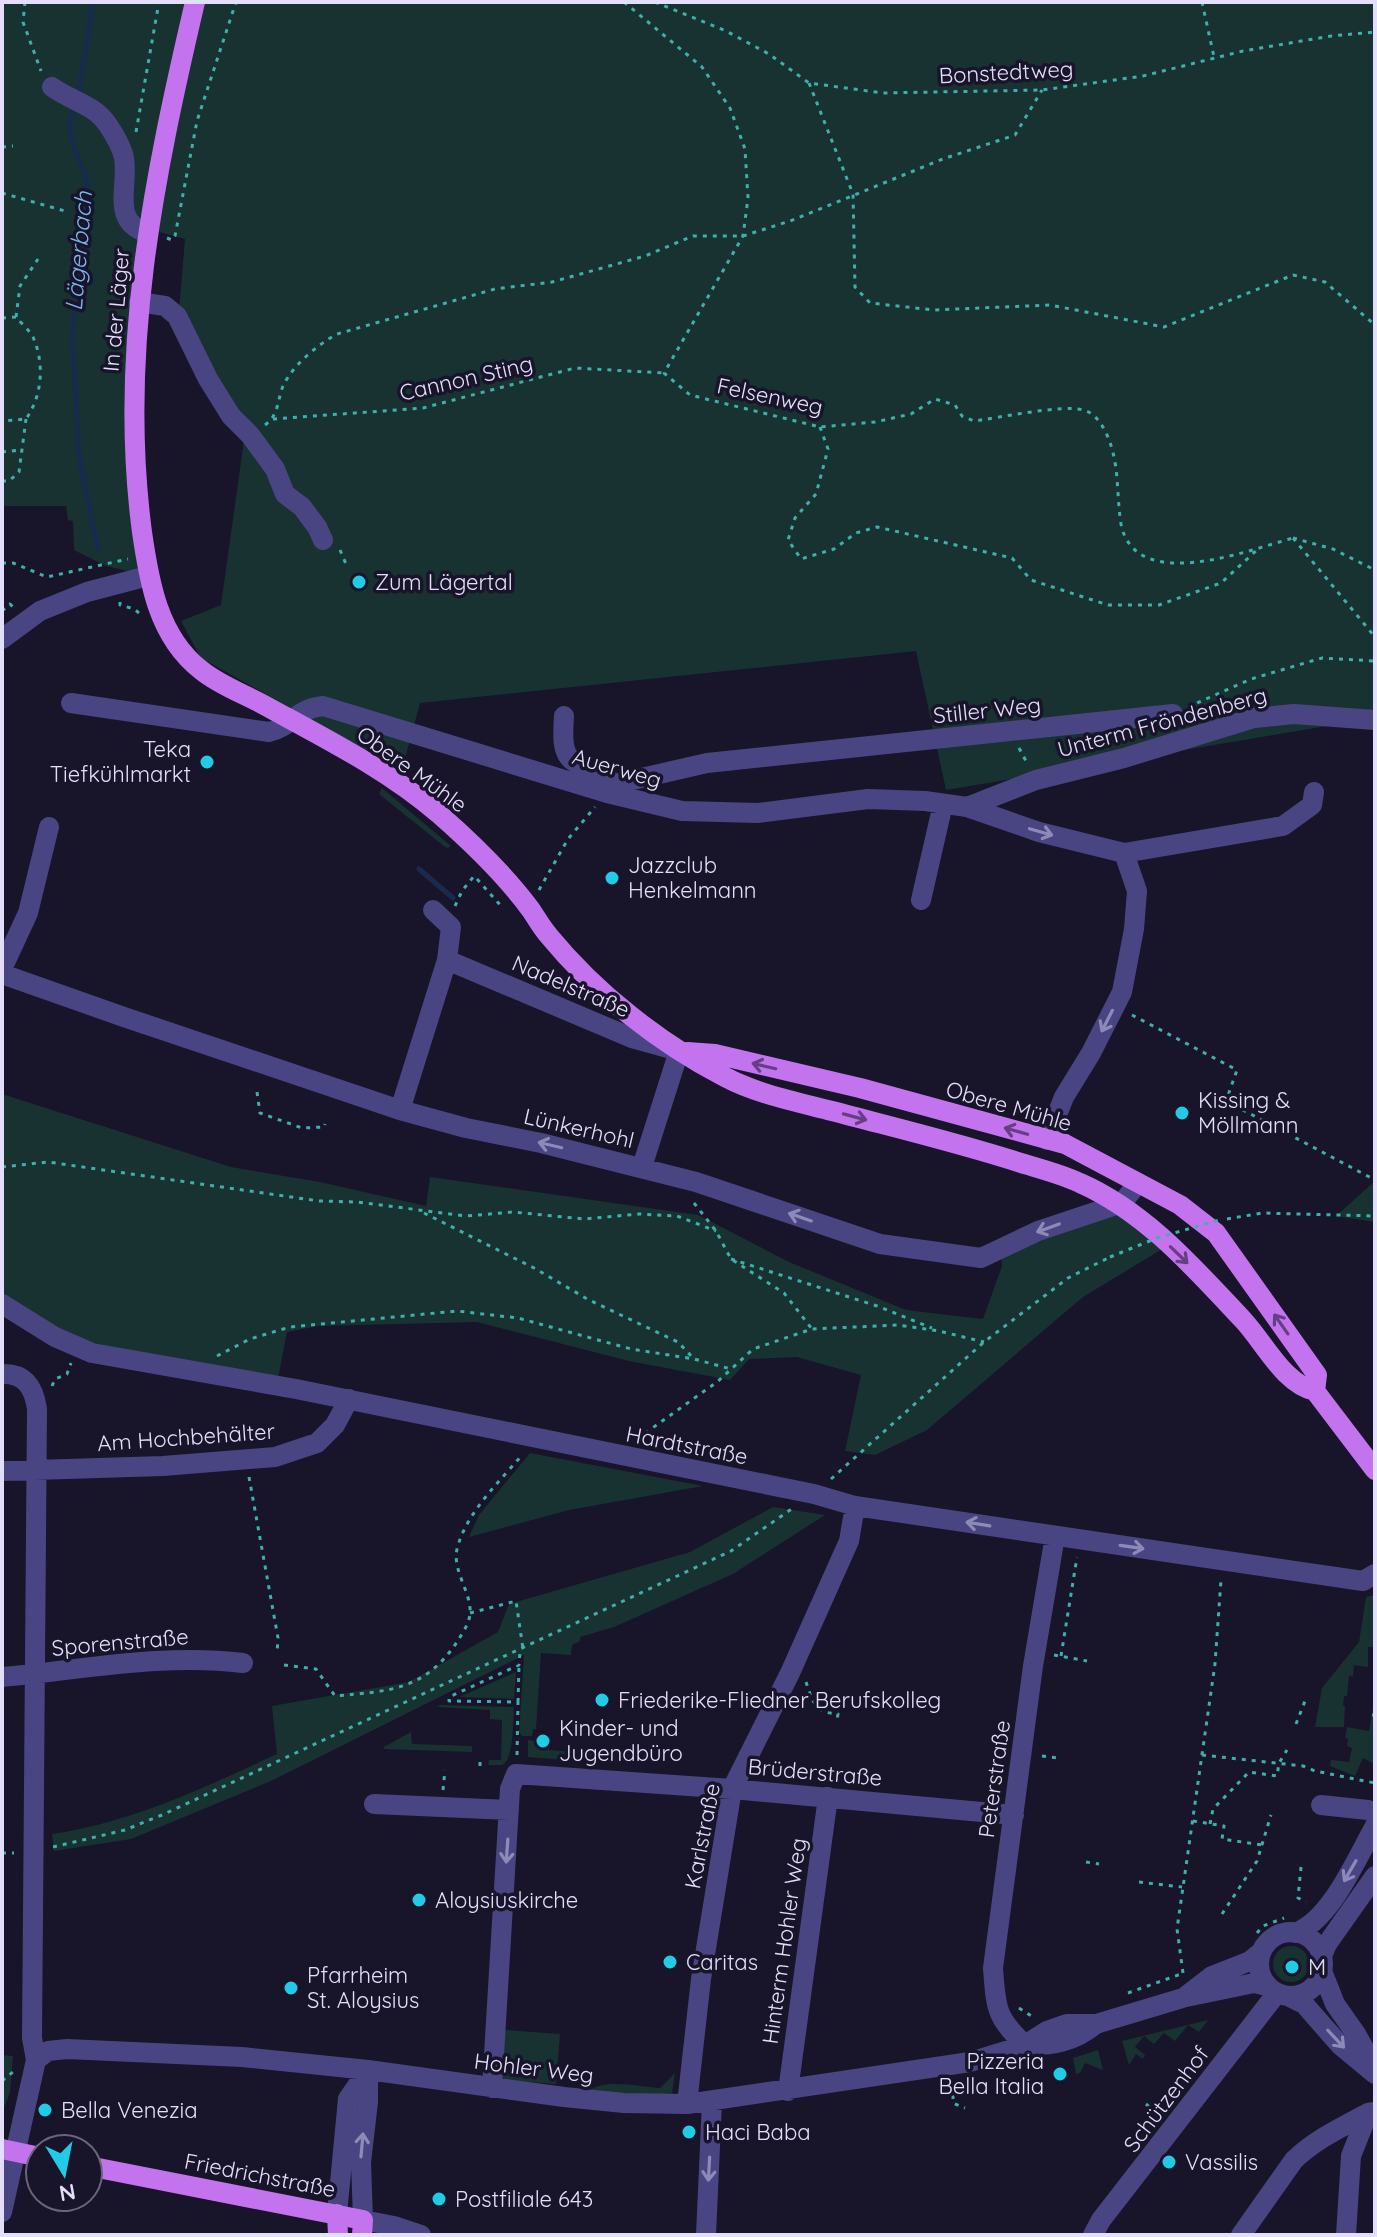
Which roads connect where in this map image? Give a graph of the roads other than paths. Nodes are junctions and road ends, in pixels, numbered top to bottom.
1 (195, 2) edge
2 (68, 96) dead end
3 (147, 233) junction
4 (139, 302) junction
5 (323, 540) dead end
6 (148, 576) junction
7 (164, 622) joint
8 (2, 639) edge
9 (71, 703) dead end
10 (1173, 714) road end
11 (564, 716) dead end
12 (290, 719) junction
13 (1375, 720) edge
14 (605, 788) junction
15 (1314, 792) dead end
16 (943, 804) junction
17 (967, 807) junction
18 (49, 827) dead end
19 (1124, 853) junction
20 (921, 900) dead end
21 (433, 910) dead end
22 (447, 960) junction
23 (2, 971) edge
24 (679, 1051) junction
25 (400, 1110) junction
26 (1047, 1140) junction
27 (642, 1167) junction
28 (1138, 1183) junction
29 (1122, 1203) junction
30 (2, 1304) edge
31 (2, 1374) edge
32 (1315, 1391) junction
33 (349, 1399) junction
34 (37, 1470) junction
35 (1375, 1470) edge
36 (2, 1471) edge
37 (855, 1506) junction
38 (1055, 1536) junction
39 (1375, 1574) edge
40 (243, 1663) dead end
41 (35, 1674) junction
42 (2, 1677) edge
43 (732, 1789) junction
44 (828, 1797) junction
45 (374, 1804) dead end
46 (1321, 1805) dead end
47 (509, 1810) junction
48 (1375, 1814) edge
49 (1014, 1815) junction
50 (1375, 1826) edge
51 (1375, 1876) edge
52 (1292, 1925) junction
53 (1258, 1944) junction
54 (1322, 1963) junction
55 (1277, 1991) junction
56 (1186, 1997) junction
57 (1005, 2027) junction
58 (1025, 2045) junction
59 (991, 2058) junction
60 (36, 2060) junction
61 (1375, 2068) edge
62 (368, 2070) junction
63 (492, 2088) junction
64 (788, 2091) junction
65 (712, 2102) junction
66 (687, 2104) junction
67 (1372, 2112) edge
68 (9, 2151) edge
69 (104, 2169) edge
70 (2, 2212) edge
71 (337, 2214) junction
72 (362, 2228) edge
73 (338, 2235) edge
74 (421, 2235) edge
75 (706, 2235) edge
76 (1093, 2235) edge
77 (1241, 2235) edge
78 (1346, 2235) edge

1 - 3 main road, In der Läger
2 - 3 street
3 - 4 main road, In der Läger
4 - 5 street
4 - 6 main road, In der Läger
6 - 7 main road, In der Läger
6 - 8 street
7 - 12 main road, Obere Mühle
9 - 12 street, Auerweg
10 - 14 street, Stiller Weg
11 - 14 street
12 - 14 street, Auerweg
12 - 24 main road, Obere Mühle
13 - 17 street, Unterm Fröndenberg
14 - 16 street, Auerweg
15 - 19 street
16 - 17 street, Auerweg
16 - 20 street
17 -> 19 street, Auerweg
18 - 23 street
19 -> 26 street
21 - 22 street
22 - 24 street, Nadelstraße
22 - 25 street
23 - 25 street, Lünkerhohl
26 -> 24 main road, Obere Mühle
24 - 27 street
24 -> 29 main road, Obere Mühle
27 -> 25 street, Lünkerhohl
26 - 28 main road, Obere Mühle
29 -> 27 street, Lünkerhohl
28 - 29 street
32 -> 28 main road, Obere Mühle
29 -> 32 main road, Obere Mühle
30 - 33 street, Hardtstraße
31 - 34 street
32 - 35 main road, Obere Mühle
33 - 34 street, Am Hochbehälter
33 - 37 street, Hardtstraße
34 - 36 street, Am Hochbehälter
34 - 41 street
38 -> 37 street, Hardtstraße
37 - 43 street, Karlstraße
38 -> 39 street, Hardtstraße
38 - 49 street, Peterstraße
40 - 41 street, Sporenstraße
41 - 42 street, Sporenstraße
41 - 60 street
43 - 44 street, Brüderstraße
43 - 47 street, Brüderstraße
43 - 66 street, Karlstraße
44 - 49 street, Brüderstraße
44 - 64 street, Hinterm Hohler Weg
45 - 47 street
46 - 48 street
47 -> 63 street
49 - 57 street, Peterstraße
50 -> 52 street
51 - 54 street
52 - 53 street
52 - 54 street
53 - 55 street
53 - 56 street, Hohler Weg
54 - 55 street
54 - 61 street
55 - 56 street, Hohler Weg
55 -> 61 street
55 - 76 street, Schützenhof
56 - 58 street, Hohler Weg
57 - 58 street
57 - 59 street
58 - 59 street, Hohler Weg
59 - 64 street, Hohler Weg
60 - 62 street, Hohler Weg
60 - 68 street
62 - 63 street, Hohler Weg
62 - 71 street
72 -> 62 street
63 - 66 street, Hohler Weg
64 - 65 street, Hohler Weg
65 - 66 street, Hohler Weg
65 -> 75 street
67 - 77 street
67 - 78 street
68 - 70 street
69 - 71 main road, Friedrichstraße
71 - 72 main road, Friedrichstraße
71 - 73 main road
72 - 74 street, Friedrichstraße

